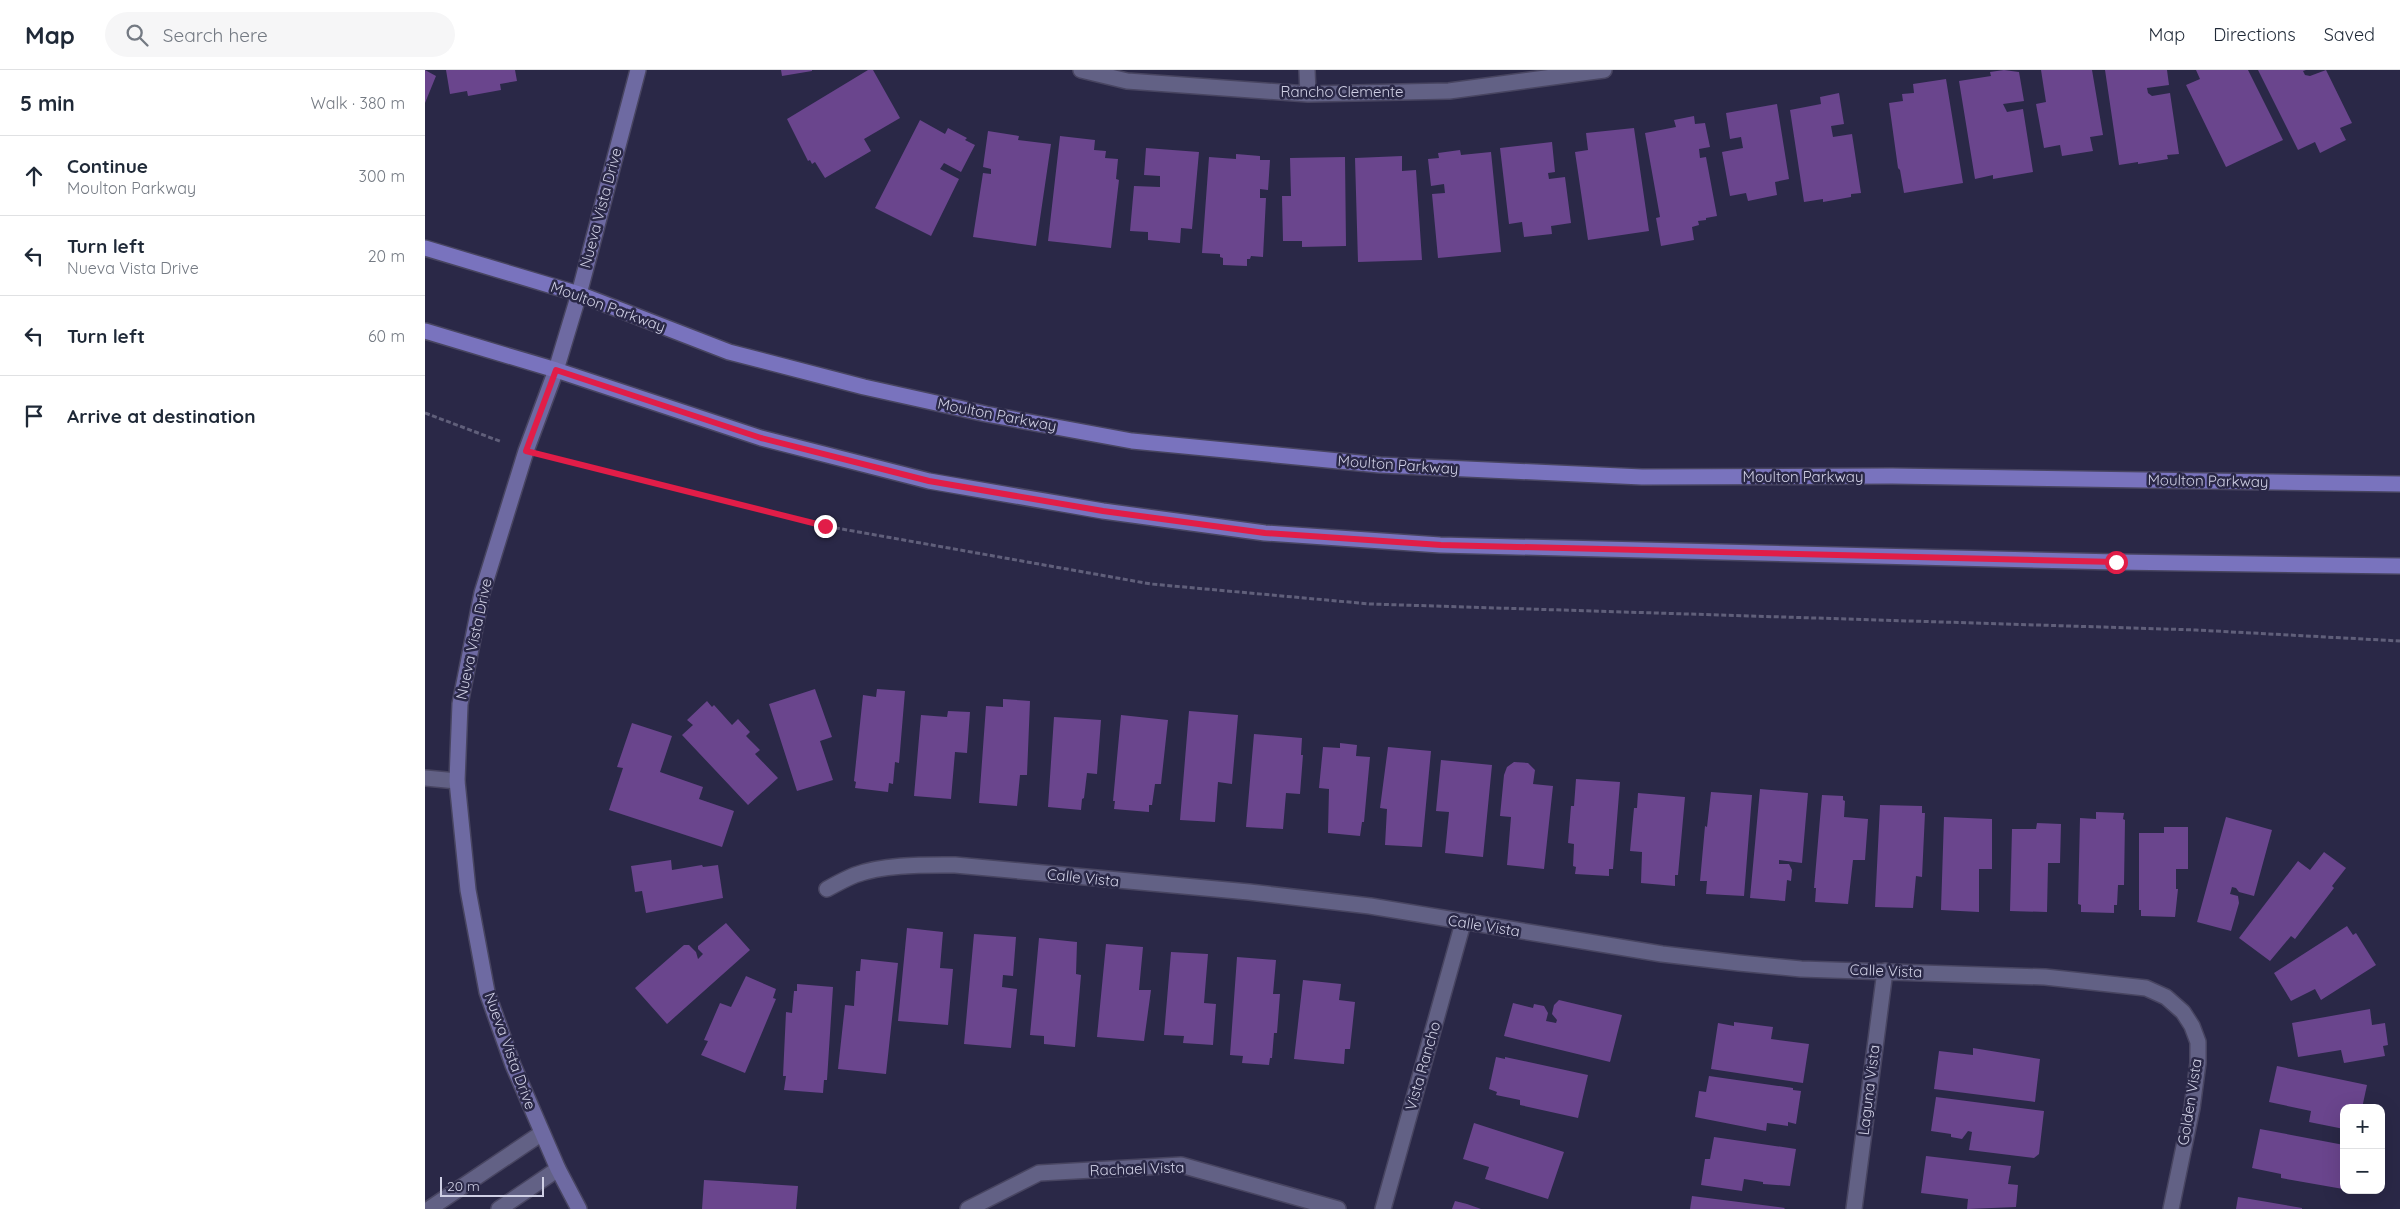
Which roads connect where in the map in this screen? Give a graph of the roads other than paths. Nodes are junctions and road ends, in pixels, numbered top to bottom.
1 (637, 70) edge
2 (1081, 70) edge
3 (1307, 70) edge
4 (1604, 70) edge
5 (1308, 94) junction
6 (425, 248) edge
7 (579, 294) junction
8 (425, 331) edge
9 (556, 370) junction
10 (2400, 484) edge
11 (2400, 566) edge
12 (425, 778) edge
13 (457, 781) junction
14 (827, 889) dead end
15 (1463, 923) junction
16 (1885, 971) junction
17 (2146, 988) joint
18 (542, 1134) junction
19 (558, 1169) junction
20 (429, 1209) edge
21 (499, 1209) edge
22 (579, 1209) edge
23 (968, 1209) edge
24 (1339, 1209) edge
25 (1383, 1209) edge
26 (1854, 1209) edge
27 (2171, 1209) edge

1 - 7 street, Nueva Vista Drive
2 - 5 street, Rancho Clemente
3 - 5 street
4 - 5 street, Rancho Clemente
6 - 7 main road, Moulton Parkway
7 - 9 street, Nueva Vista Drive
7 - 10 main road, Moulton Parkway
8 - 9 main road
9 - 11 main road
9 - 13 street, Nueva Vista Drive
12 - 13 street
13 - 18 street, Nueva Vista Drive
14 - 15 street, Calle Vista
15 - 16 street, Calle Vista
15 - 25 street, Vista Rancho
16 - 17 street, Calle Vista
16 - 26 street, Laguna Vista
17 - 27 street, Golden Vista
18 - 19 street, Nueva Vista Drive
18 - 20 street
19 - 21 street
19 - 22 street, Nueva Vista Drive
23 - 24 street, Rachael Vista

